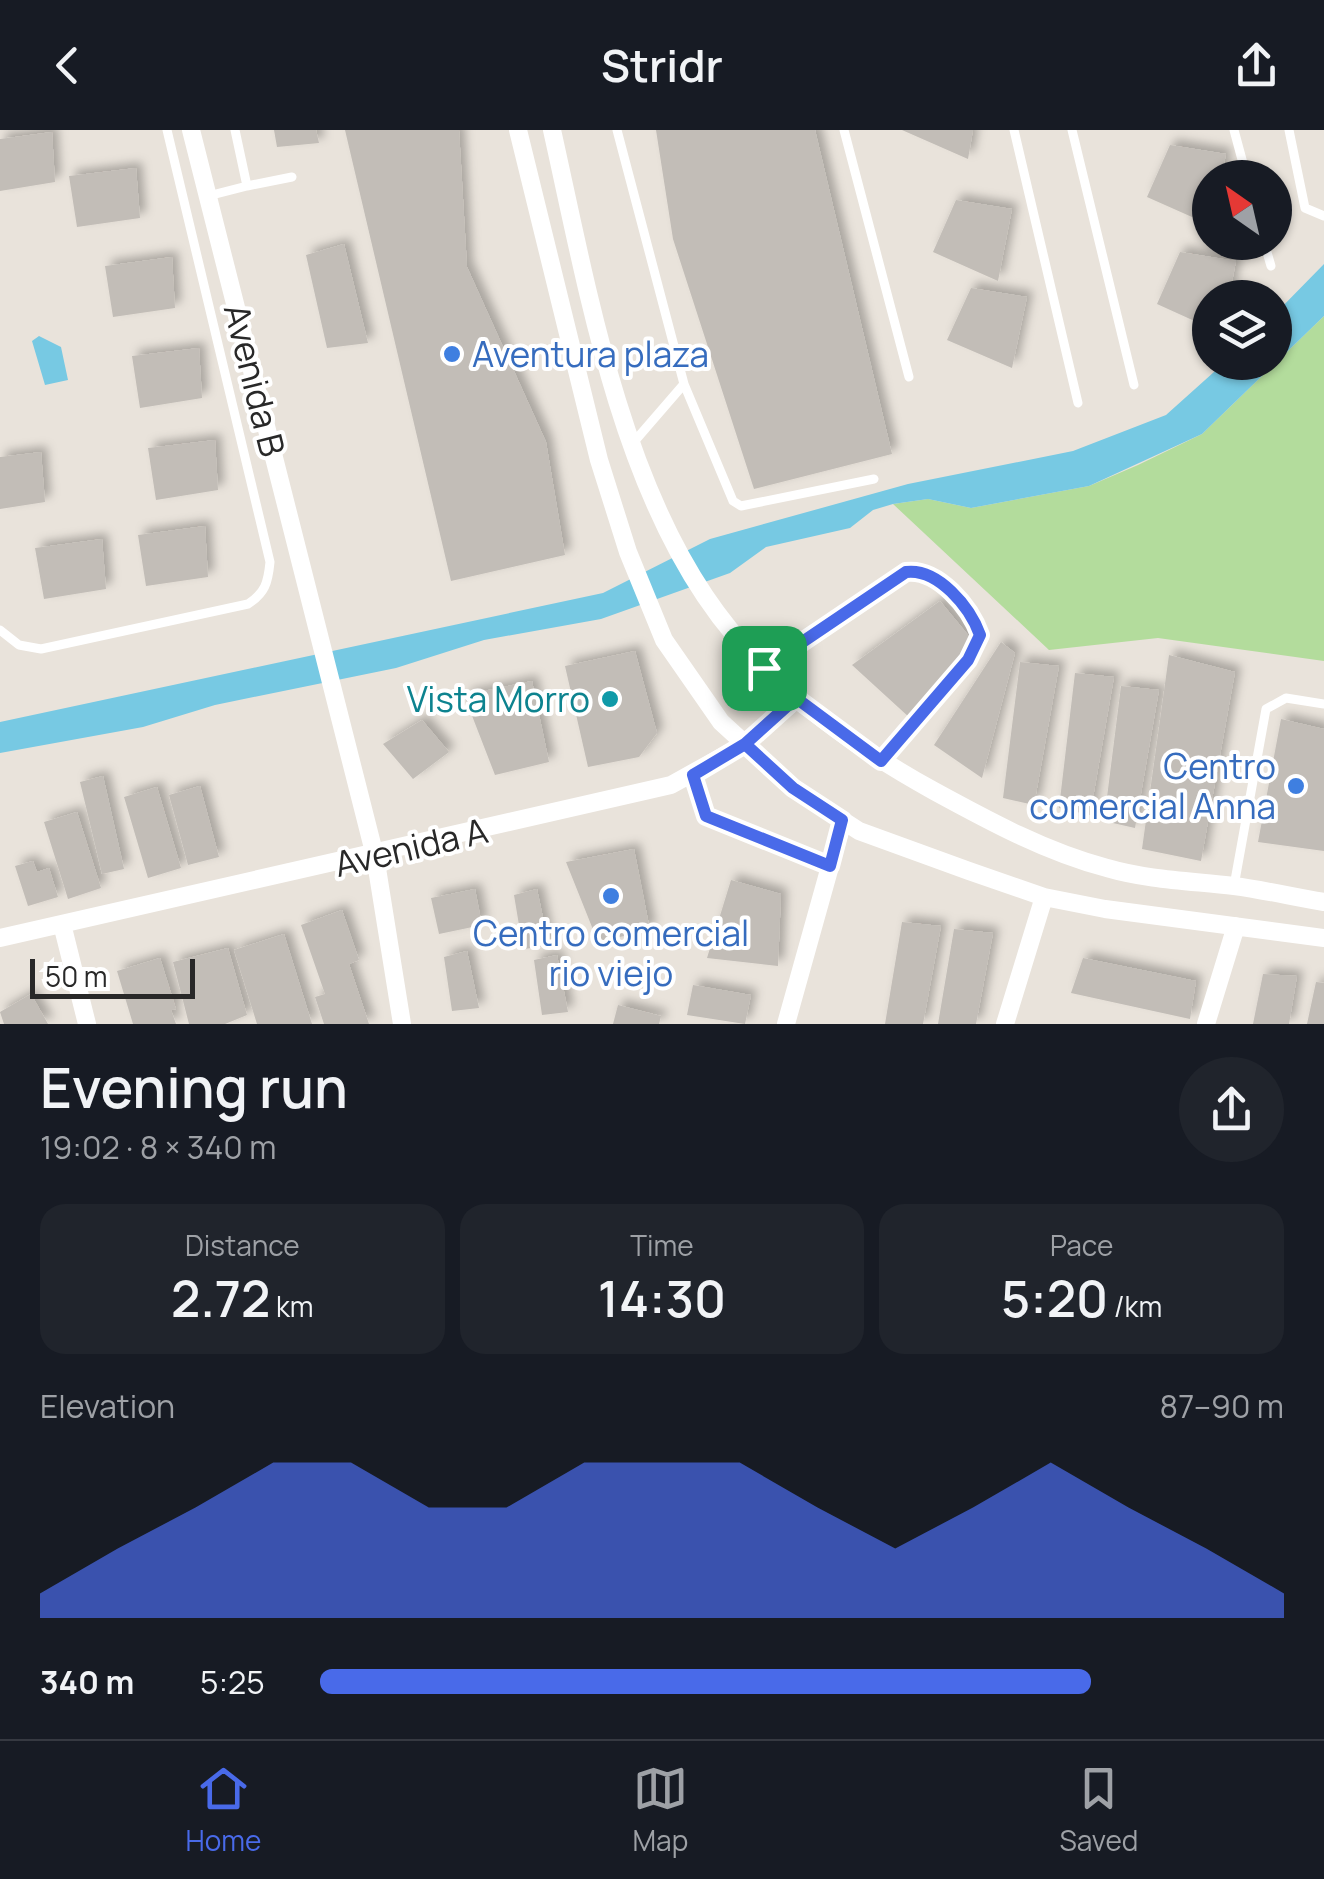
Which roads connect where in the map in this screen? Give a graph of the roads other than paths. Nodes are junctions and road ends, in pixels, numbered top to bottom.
1 (168, 130) edge
2 (192, 130) edge
3 (234, 130) edge
4 (518, 130) edge
5 (552, 130) edge
6 (617, 130) edge
7 (844, 130) edge
8 (1014, 130) edge
9 (1072, 130) edge
10 (1234, 130) edge
11 (1290, 130) edge
12 (1242, 160) edge
13 (292, 176) dead end
14 (247, 186) junction
15 (208, 196) junction
16 (1324, 216) edge
17 (1269, 260) edge
18 (1271, 266) dead end
19 (909, 376) dead end
20 (684, 384) junction
21 (1134, 384) dead end
22 (1078, 403) dead end
23 (632, 443) junction
24 (874, 479) dead end
25 (0, 630) edge
26 (764, 668) junction
27 (796, 698) junction
28 (1324, 704) edge
29 (745, 744) junction
30 (881, 761) junction
31 (693, 775) junction
32 (842, 820) junction
33 (375, 856) junction
34 (830, 866) junction
35 (1234, 886) junction
36 (1044, 897) junction
37 (1324, 902) edge
38 (62, 924) junction
39 (1236, 926) junction
40 (0, 938) edge
41 (1324, 938) edge
42 (87, 1024) edge
43 (402, 1024) edge
44 (786, 1024) edge
45 (1004, 1024) edge
46 (1206, 1024) edge

1 - 25 lane
2 - 15 street, Avenida B
3 - 14 lane
4 - 29 street
5 - 23 street
6 - 20 lane
7 - 19 lane
8 - 22 lane
9 - 21 lane
10 - 12 lane
11 - 16 lane
13 - 14 lane
14 - 15 lane
15 - 33 street, Avenida B
17 - 18 lane
20 - 23 lane
20 - 24 lane
23 - 26 street
26 - 27 street
26 - 30 lane
27 - 29 street, Avenida A
27 - 30 street
28 - 35 lane
29 - 31 street, Avenida A
29 - 32 street
30 - 35 street
31 - 33 street, Avenida A
31 - 34 lane
32 - 34 street
32 - 36 street
33 - 38 street, Avenida A
33 - 43 street
34 - 44 street
35 - 37 street
36 - 39 street
36 - 45 street
38 - 40 street, Avenida A
38 - 42 street
39 - 41 street
39 - 46 street

